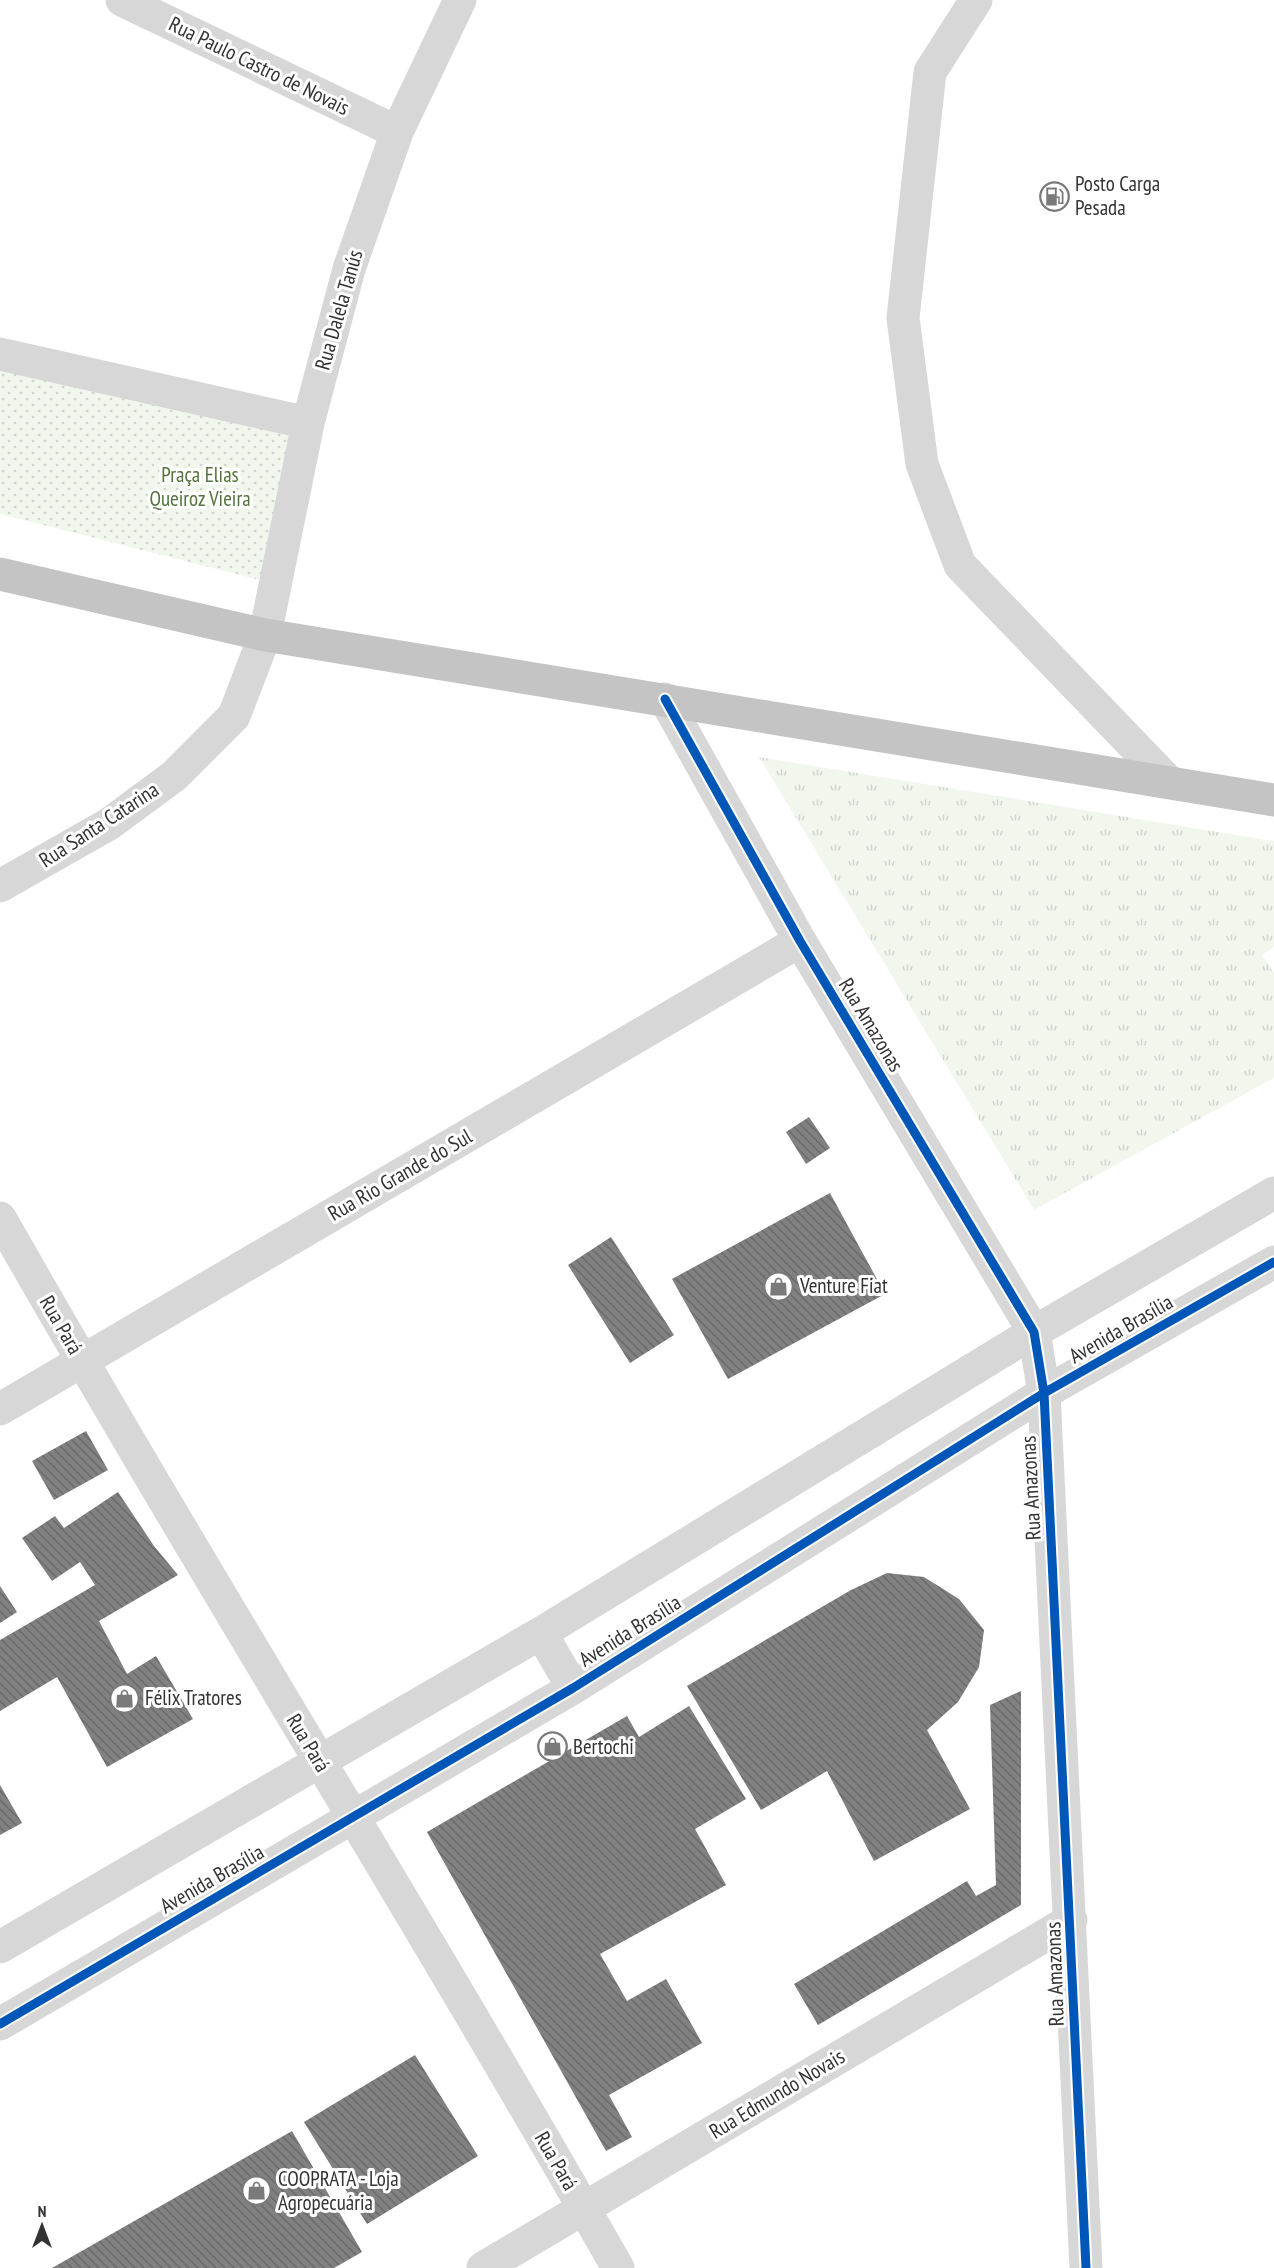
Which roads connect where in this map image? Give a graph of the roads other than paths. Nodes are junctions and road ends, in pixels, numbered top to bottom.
1 (122, 0) edge
2 (460, 0) edge
3 (976, 0) edge
4 (397, 132) junction
5 (0, 354) edge
6 (308, 423) junction
7 (0, 574) edge
8 (265, 635) junction
9 (665, 699) junction
10 (1169, 782) junction
11 (1274, 800) edge
12 (0, 886) edge
13 (800, 941) junction
14 (1274, 1193) edge
15 (0, 1218) edge
16 (1274, 1262) edge
17 (1034, 1332) junction
18 (82, 1362) junction
19 (1044, 1393) junction
20 (0, 1409) edge
21 (541, 1633) junction
22 (573, 1688) junction
23 (318, 1761) junction
24 (354, 1817) junction
25 (1071, 1920) junction
26 (0, 1947) edge
27 (0, 2024) edge
28 (584, 2208) junction
29 (483, 2268) edge
30 (618, 2268) edge
31 (1086, 2268) edge

1 - 4 street, Rua Paulo Castro de Novais
2 - 4 street, Rua Dalela Tanús
3 - 10 street
4 - 6 street, Rua Dalela Tanús
5 - 6 street
6 - 8 street, Rua Dalela Tanús
7 - 8 highway
8 - 9 highway
8 - 12 street, Rua Santa Catarina
9 - 10 highway
9 - 13 street, Rua Amazonas
10 - 11 highway
13 - 17 street, Rua Amazonas
13 - 18 street, Rua Rio Grande do Sul
14 - 17 street, Avenida Brasília
15 - 18 street, Rua Pará
16 - 19 street, Avenida Brasília
17 - 19 street, Rua Amazonas
17 - 21 street, Avenida Brasília
18 - 20 street, Rua Rio Grande do Sul
18 - 23 street, Rua Pará
19 - 22 street, Avenida Brasília
19 - 25 street, Rua Amazonas
21 - 22 street
21 - 23 street, Avenida Brasília
22 - 24 street, Avenida Brasília
23 - 24 street, Rua Pará
23 - 26 street, Avenida Brasília
24 - 27 street, Avenida Brasília
24 - 28 street, Rua Pará
25 - 28 street, Rua Edmundo Novais
25 - 31 street, Rua Amazonas
28 - 29 street, Rua Edmundo Novais
28 - 30 street, Rua Pará

